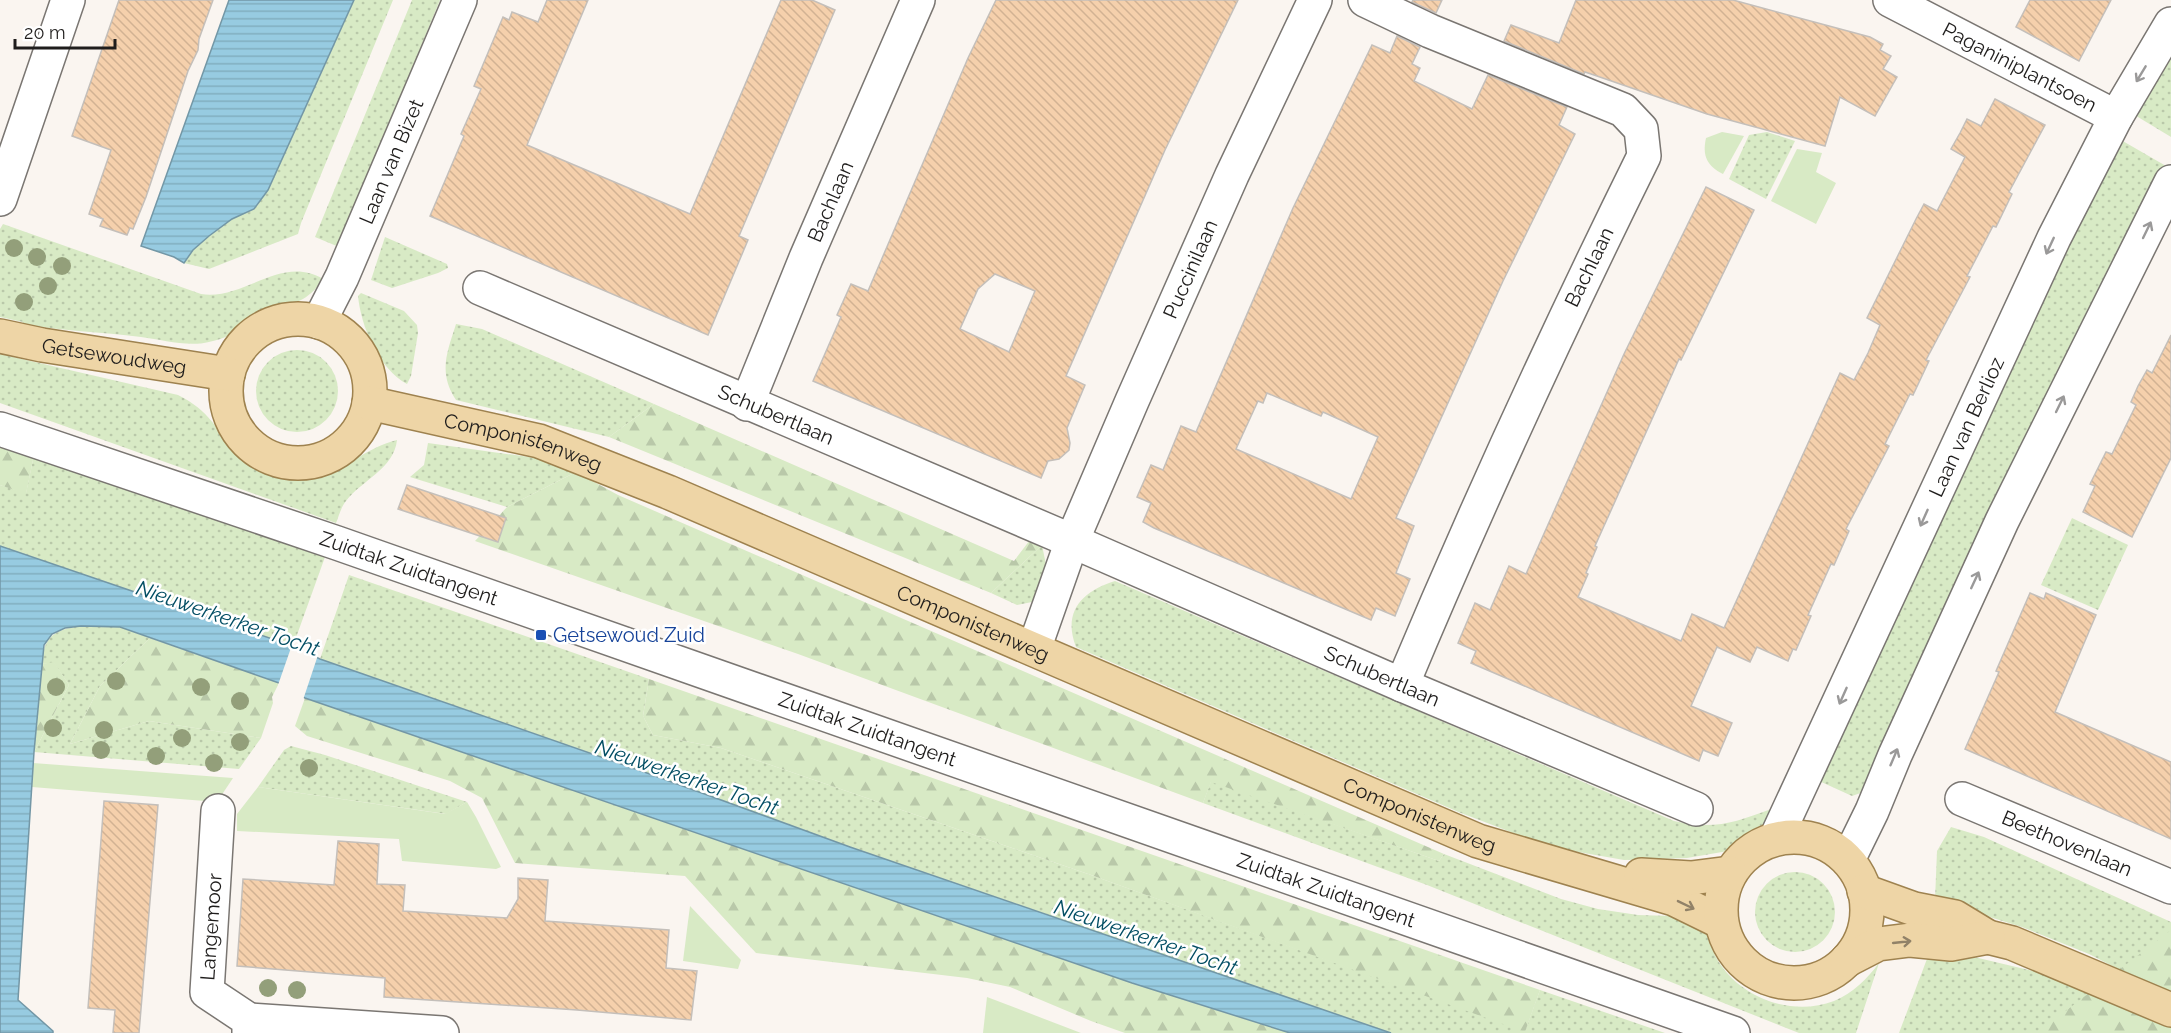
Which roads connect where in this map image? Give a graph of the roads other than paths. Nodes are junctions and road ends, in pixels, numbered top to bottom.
1 (68, 0) edge
2 (460, 0) edge
3 (918, 0) edge
4 (1315, 0) edge
5 (1365, 0) edge
6 (1890, 0) edge
7 (2171, 24) edge
8 (2115, 117) junction
9 (2171, 182) edge
10 (0, 199) edge
11 (480, 288) dead end
12 (319, 322) junction
13 (0, 336) edge
14 (228, 374) junction
15 (369, 403) junction
16 (747, 404) junction
17 (0, 429) edge
18 (1072, 541) junction
19 (1034, 649) junction
20 (1401, 685) junction
21 (1962, 799) dead end
22 (1696, 809) dead end
23 (218, 811) dead end
24 (1776, 838) junction
25 (1848, 860) junction
26 (1570, 870) junction
27 (1730, 873) junction
28 (2171, 887) edge
29 (1864, 891) junction
30 (1721, 922) junction
31 (1988, 937) junction
32 (1847, 960) junction
33 (2171, 1010) edge
34 (249, 1026) edge
35 (442, 1033) edge
36 (1733, 1033) edge

1 - 10 street
2 - 12 street, Laan van Bizet
3 - 16 street, Bachlaan
4 - 18 street, Puccinilaan
5 - 20 street, Bachlaan
6 - 8 street, Paganiniplantsoen
7 -> 8 street, Laan van Berlioz
8 -> 24 street, Laan van Berlioz
25 -> 9 street
11 - 16 street, Schubertlaan
12 - 14 main road
12 - 15 main road
13 - 14 main road, Getsewoudweg
14 - 15 main road
15 - 19 main road, Componistenweg
16 - 18 street, Schubertlaan
17 - 36 street, Zuidtak Zuidtangent
18 - 19 street
18 - 20 street, Schubertlaan
19 - 26 main road, Componistenweg
20 - 22 street, Schubertlaan
21 - 28 street, Beethovenlaan
23 - 34 street, Langemoor
24 - 25 main road
24 - 27 main road
25 - 29 main road
26 - 27 main road, Componistenweg
26 -> 30 main road, Componistenweg
27 - 30 main road
29 - 31 main road
29 - 32 main road
30 - 32 main road
32 -> 31 main road
31 - 33 main road
34 - 35 street, Langemoor

